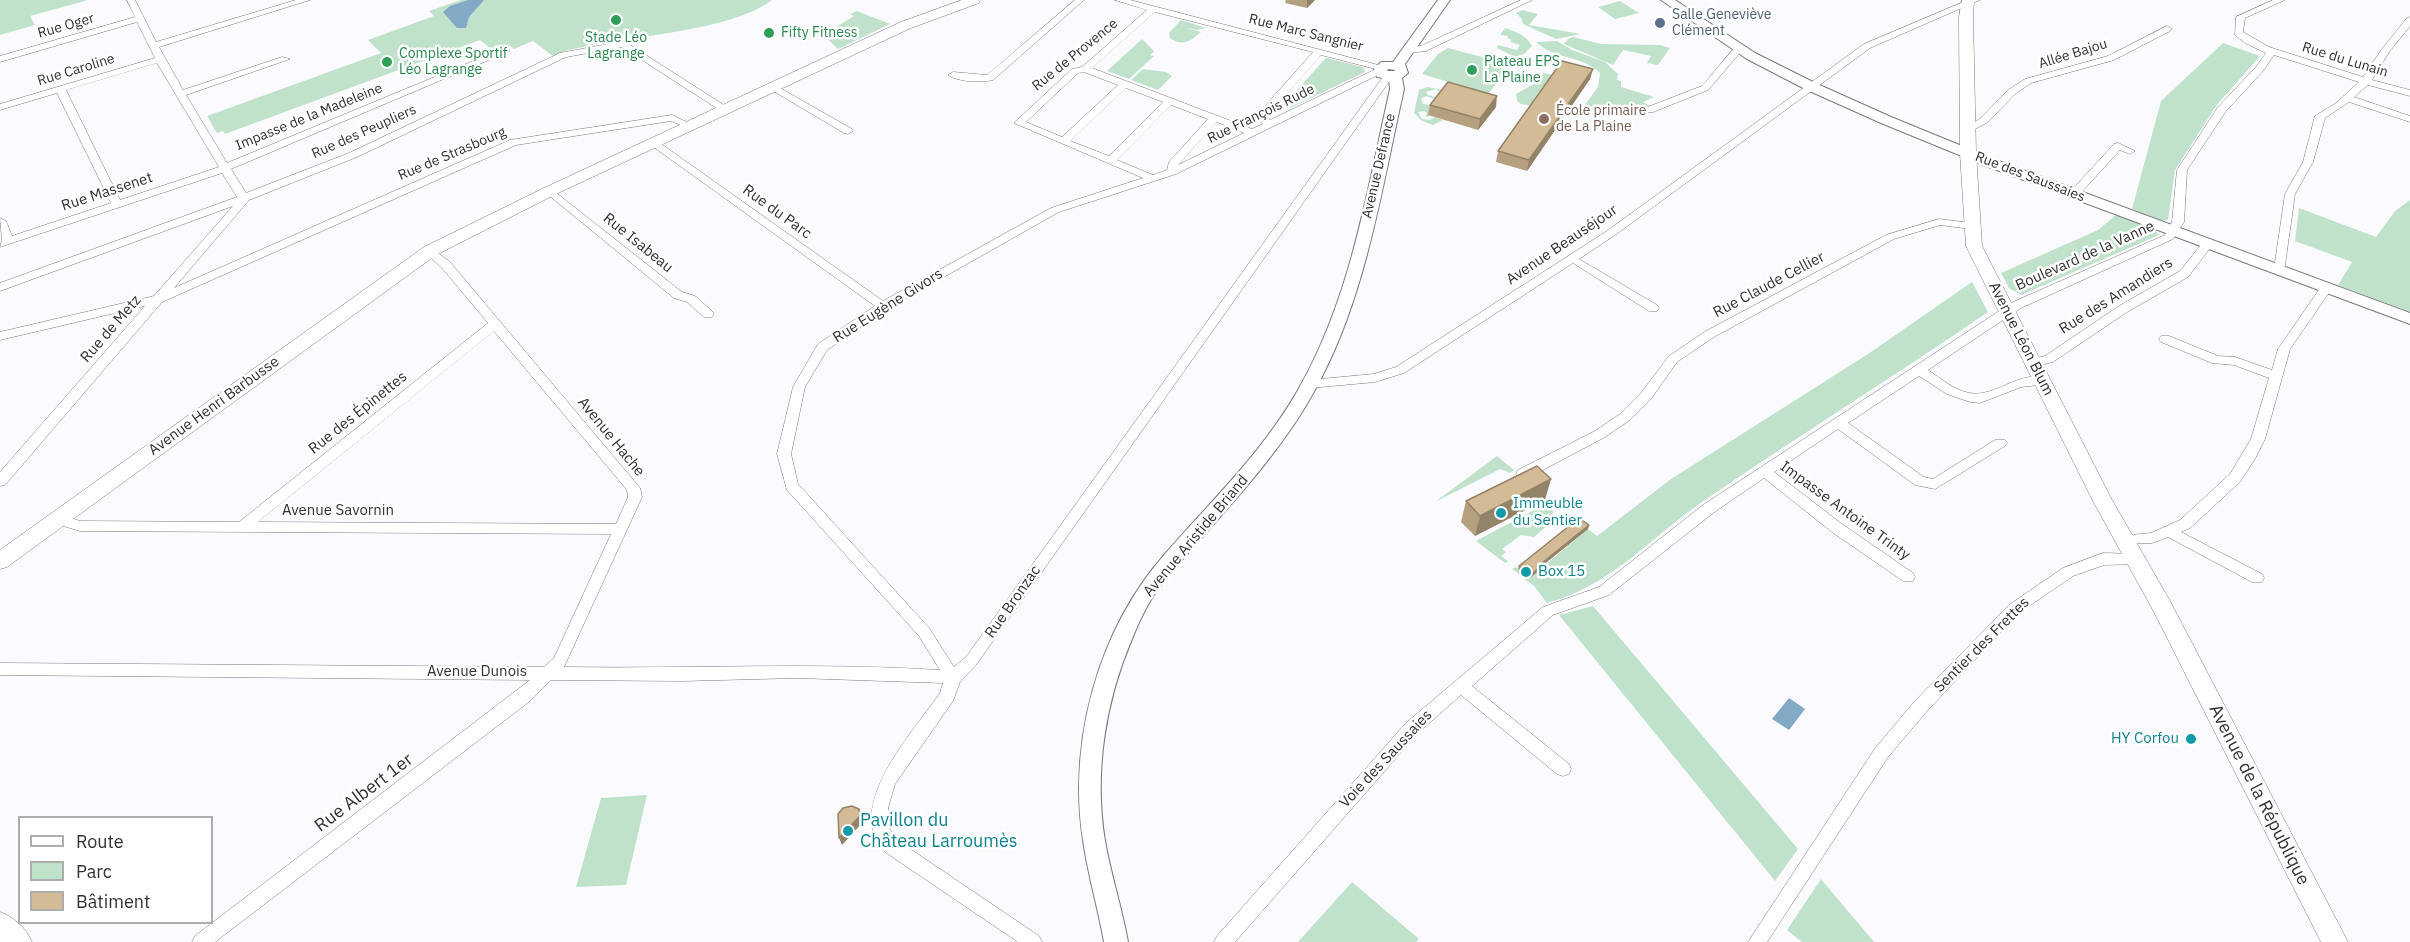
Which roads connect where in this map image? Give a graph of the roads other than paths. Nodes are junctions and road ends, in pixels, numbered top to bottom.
1 (131, 0) edge
2 (306, 0) edge
3 (974, 0) edge
4 (1080, 0) edge
5 (1119, 0) edge
6 (1444, 0) edge
7 (1528, 0) edge
8 (1667, 0) edge
9 (2281, 0) edge
10 (1971, 1) edge
11 (1153, 9) junction
12 (1940, 15) junction
13 (140, 18) junction
14 (2410, 20) edge
15 (1966, 24) junction
16 (2167, 29) dead end
17 (2405, 35) edge
18 (153, 46) junction
19 (1739, 48) junction
20 (1408, 50) junction
21 (505, 51) dead end
22 (1319, 51) junction
23 (2272, 51) junction
24 (0, 59) edge
25 (160, 59) junction
26 (285, 59) dead end
27 (1085, 69) junction
28 (1388, 71) junction
29 (953, 75) dead end
30 (2366, 81) junction
31 (1124, 84) junction
32 (1810, 86) junction
33 (772, 87) junction
34 (60, 89) junction
35 (2410, 93) edge
36 (180, 94) junction
37 (2347, 98) junction
38 (1169, 101) junction
39 (1967, 106) junction
40 (0, 107) edge
41 (725, 109) junction
42 (1649, 110) dead end
43 (1991, 111) junction
44 (1215, 118) junction
45 (2410, 119) edge
46 (1269, 125) junction
47 (690, 126) junction
48 (1968, 130) junction
49 (848, 131) dead end
50 (1254, 133) junction
51 (653, 142) junction
52 (1063, 142) junction
53 (2130, 151) dead end
54 (1968, 153) junction
55 (1110, 161) junction
56 (224, 168) junction
57 (1172, 172) junction
58 (1154, 179) junction
59 (550, 191) junction
60 (2074, 194) junction
61 (245, 198) junction
62 (117, 204) junction
63 (0, 221) edge
64 (1971, 226) junction
65 (2175, 231) junction
66 (4, 242) edge
67 (2208, 243) junction
68 (430, 251) junction
69 (1359, 255) joint
70 (1578, 262) dead end
71 (2280, 270) junction
72 (0, 287) edge
73 (2327, 287) junction
74 (159, 299) junction
75 (883, 306) junction
76 (1653, 308) dead end
77 (2007, 311) junction
78 (708, 314) dead end
79 (2410, 319) edge
80 (495, 324) junction
81 (0, 336) edge
82 (2165, 339) dead end
83 (2032, 363) junction
84 (1918, 369) junction
85 (2276, 376) junction
86 (2042, 381) junction
87 (1310, 384) junction
88 (1839, 423) junction
89 (2000, 443) dead end
90 (1764, 471) junction
91 (1522, 475) edge
92 (0, 482) edge
93 (58, 519) junction
94 (242, 527) junction
95 (620, 529) junction
96 (2168, 531) junction
97 (2124, 540) junction
98 (2135, 560) junction
99 (0, 561) edge
100 (1634, 568) joint
101 (1908, 577) dead end
102 (2257, 578) dead end
103 (2183, 649) joint
104 (0, 669) edge
105 (550, 673) junction
106 (953, 678) junction
107 (1460, 685) junction
108 (1563, 769) dead end
109 (0, 924) edge
110 (19, 942) edge
111 (201, 942) edge
112 (1033, 942) edge
113 (1116, 942) edge
114 (1223, 942) edge
115 (1758, 942) edge
116 (2335, 942) edge

1 - 13 street
2 - 18 street
3 - 33 main road, Avenue Henri Barbusse
4 - 29 street
5 - 11 street, Rue Marc Sangnier
6 - 20 street
7 - 20 street
8 - 19 street, Rue des Saussaies
9 - 23 street
10 - 12 street, Avenue Beauséjour
10 - 15 main road, Avenue Léon Blum
11 - 22 street, Rue Marc Sangnier
11 - 27 street, Rue de Provence
12 - 15 street
12 - 32 street, Avenue Beauséjour
13 - 18 street
13 - 24 street, Rue Oger
14 - 17 street
15 - 39 main road, Avenue Léon Blum
16 - 43 street, Allée Bajou
17 - 30 street
18 - 25 street
19 - 32 street, Rue des Saussaies
19 - 42 street
20 - 28 street
21 - 56 street, Impasse de la Madeleine
22 - 28 street, Rue Marc Sangnier
22 - 46 street
23 - 30 street, Rue du Lunain
23 - 65 street, Boulevard de la Vanne
25 - 34 street, Rue Caroline
25 - 36 street
26 - 36 street
27 - 31 street
27 - 52 street, Rue de Provence
28 - 46 street, Rue François Rude
28 - 69 street, Avenue Defrance
28 - 106 street, Rue Bronzac
30 - 35 street, Rue du Lunain
30 - 37 street
31 - 38 street
31 - 52 street
32 - 54 street, Rue des Saussaies
32 - 87 street, Avenue Beauséjour
33 - 41 main road, Avenue Henri Barbusse
33 - 49 street
34 - 40 street, Rue Caroline
34 - 62 street
36 - 56 street
37 - 45 street
37 - 71 street
38 - 44 street
38 - 55 street
39 - 43 street
39 - 48 main road, Avenue Léon Blum
41 - 47 main road, Avenue Henri Barbusse
41 - 61 street, Rue des Peupliers
43 - 48 street, Allée Bajou
44 - 50 street
44 - 57 street
46 - 50 street, Rue François Rude
47 - 51 main road, Avenue Henri Barbusse
47 - 74 street, Rue de Strasbourg
48 - 54 main road, Avenue Léon Blum
50 - 57 street, Rue François Rude
51 - 59 main road, Avenue Henri Barbusse
51 - 75 street, Rue du Parc
52 - 55 street, Rue de Provence
53 - 60 street
54 - 60 street, Rue des Saussaies
54 - 64 main road, Avenue Léon Blum
55 - 58 street, Rue de Provence
56 - 61 street
56 - 62 street, Rue Massenet
57 - 58 street, Rue François Rude
58 - 75 street, Rue Eugène Givors
59 - 68 main road, Avenue Henri Barbusse
59 - 78 street, Rue Isabeau
60 - 65 street, Rue des Saussaies
61 - 72 street, Rue des Peupliers
61 - 74 street, Rue de Metz
62 - 66 street, Rue Massenet
63 - 66 street
64 - 77 main road, Avenue Léon Blum
64 - 91 street, Rue Claude Cellier
65 - 67 street, Rue des Saussaies
65 - 77 street, Boulevard de la Vanne
67 - 71 street, Rue des Saussaies
67 - 83 street, Rue des Amandiers
68 - 80 street, Avenue Hache
68 - 93 main road, Avenue Henri Barbusse
69 - 87 street, Avenue Aristide Briand
70 - 76 street
71 - 73 street, Rue des Saussaies
73 - 79 street, Rue des Saussaies
73 - 85 street
74 - 81 street
74 - 92 street, Rue de Metz
75 - 106 street, Rue Eugène Givors
77 - 83 main road, Avenue Léon Blum
77 - 84 street, Boulevard de la Vanne
80 - 94 street, Rue des Épinettes
80 - 95 street, Avenue Hache
82 - 85 street
83 - 86 main road, Avenue Léon Blum
84 - 86 street
84 - 88 street, Boulevard de la Vanne
85 - 96 street
86 - 97 main road, Avenue Léon Blum
87 - 113 street, Avenue Aristide Briand
88 - 89 street
88 - 90 street, Boulevard de la Vanne
90 - 100 street, Boulevard de la Vanne
90 - 101 street, Impasse Antoine Trinty
93 - 94 street, Avenue Savornin
93 - 99 main road, Avenue Henri Barbusse
94 - 95 street, Avenue Savornin
95 - 105 street, Avenue Hache
96 - 97 street
96 - 102 street
97 - 98 main road, Avenue Léon Blum
98 - 103 main road, Avenue Léon Blum
98 - 115 street, Sentier des Frettes
100 - 107 street, Voie des Saussaies
103 - 116 main road, Avenue de la République
104 - 105 street, Avenue Dunois
105 - 106 street, Avenue Dunois
105 - 111 street, Rue Albert 1er
106 - 112 street, Rue Bronzac
107 - 108 street
107 - 114 street, Voie des Saussaies
109 - 110 main road

